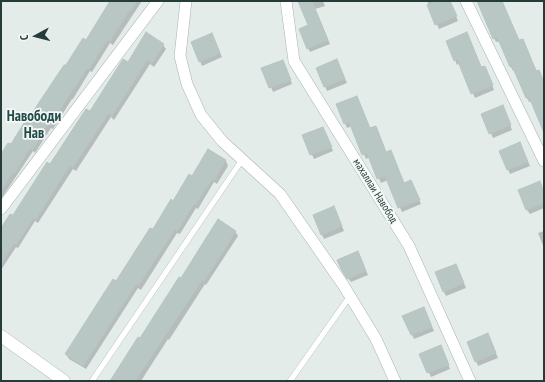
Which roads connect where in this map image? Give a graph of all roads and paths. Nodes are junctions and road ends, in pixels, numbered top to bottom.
1 (158, 1) edge
2 (186, 1) edge
3 (286, 1) edge
4 (466, 1) edge
5 (242, 160) junction
6 (544, 161) edge
7 (1, 209) edge
8 (350, 296) junction
9 (1, 336) edge
10 (64, 381) edge
11 (92, 381) edge
12 (290, 381) edge
13 (396, 381) edge
14 (470, 381) edge

1 - 7 street
2 - 5 street
3 - 14 street, махаллаи Навобод
4 - 6 street
5 - 8 street
5 - 11 lane
8 - 12 lane
8 - 13 street
9 - 10 street

